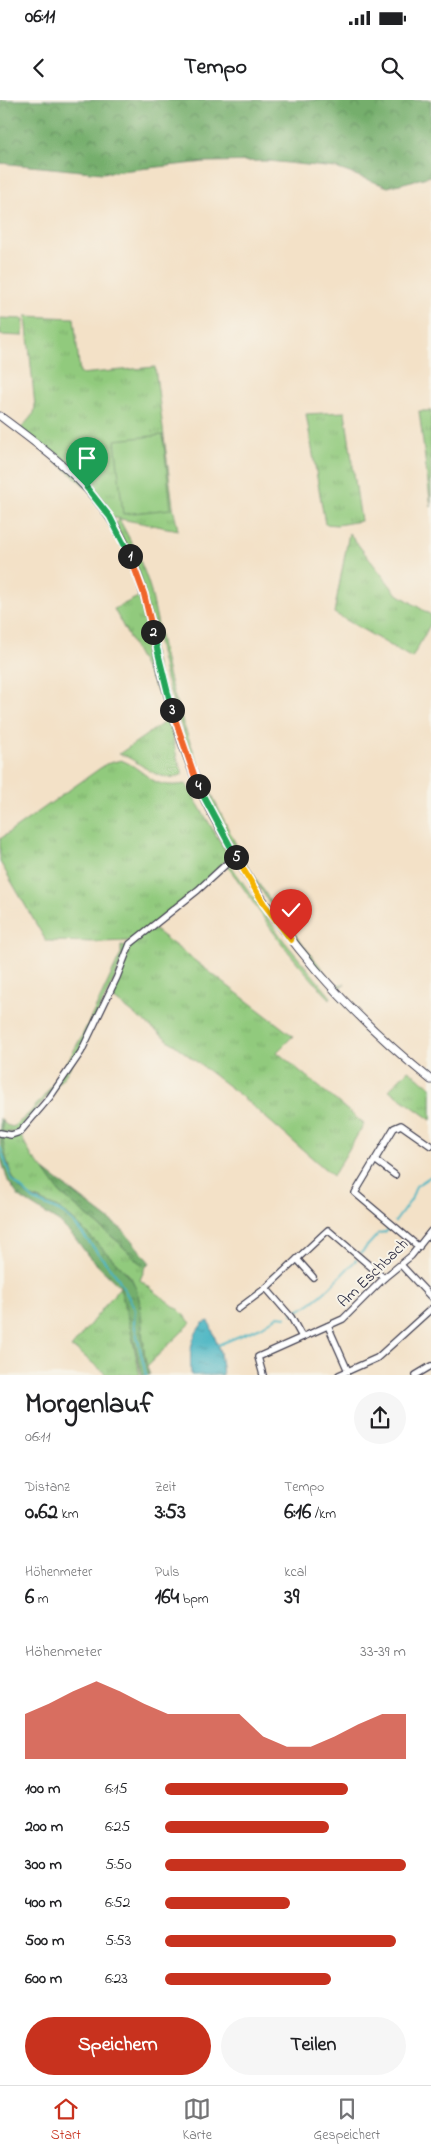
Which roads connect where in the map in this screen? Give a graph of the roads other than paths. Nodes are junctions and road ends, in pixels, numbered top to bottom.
1 (0, 416) edge
2 (235, 856) junction
3 (431, 1080) edge
4 (0, 1133) edge
5 (431, 1146) edge
6 (375, 1160) junction
7 (395, 1175) dead end
8 (431, 1232) edge
9 (419, 1246) junction
10 (297, 1259) junction
11 (401, 1265) junction
12 (314, 1277) dead end
13 (384, 1278) junction
14 (266, 1288) junction
15 (431, 1297) edge
16 (431, 1308) edge
17 (238, 1309) dead end
18 (328, 1326) junction
19 (302, 1337) junction
20 (431, 1366) edge
21 (348, 1371) junction
22 (263, 1375) edge
23 (339, 1375) edge
24 (416, 1375) edge

1 - 2 street
2 - 3 street
2 - 4 street
5 - 6 street
6 - 7 street
6 - 9 street
8 - 9 street, Am Eschbach
9 - 11 street, Am Eschbach
10 - 12 street
10 - 13 street
10 - 14 street
11 - 13 street, Am Eschbach
11 - 15 street
13 - 18 street, Am Eschbach
14 - 17 street
14 - 19 street
16 - 21 street
18 - 19 street, Am Eschbach
18 - 21 street, Am Eschbach
19 - 22 street, Am Eschbach
20 - 24 street
21 - 23 street

